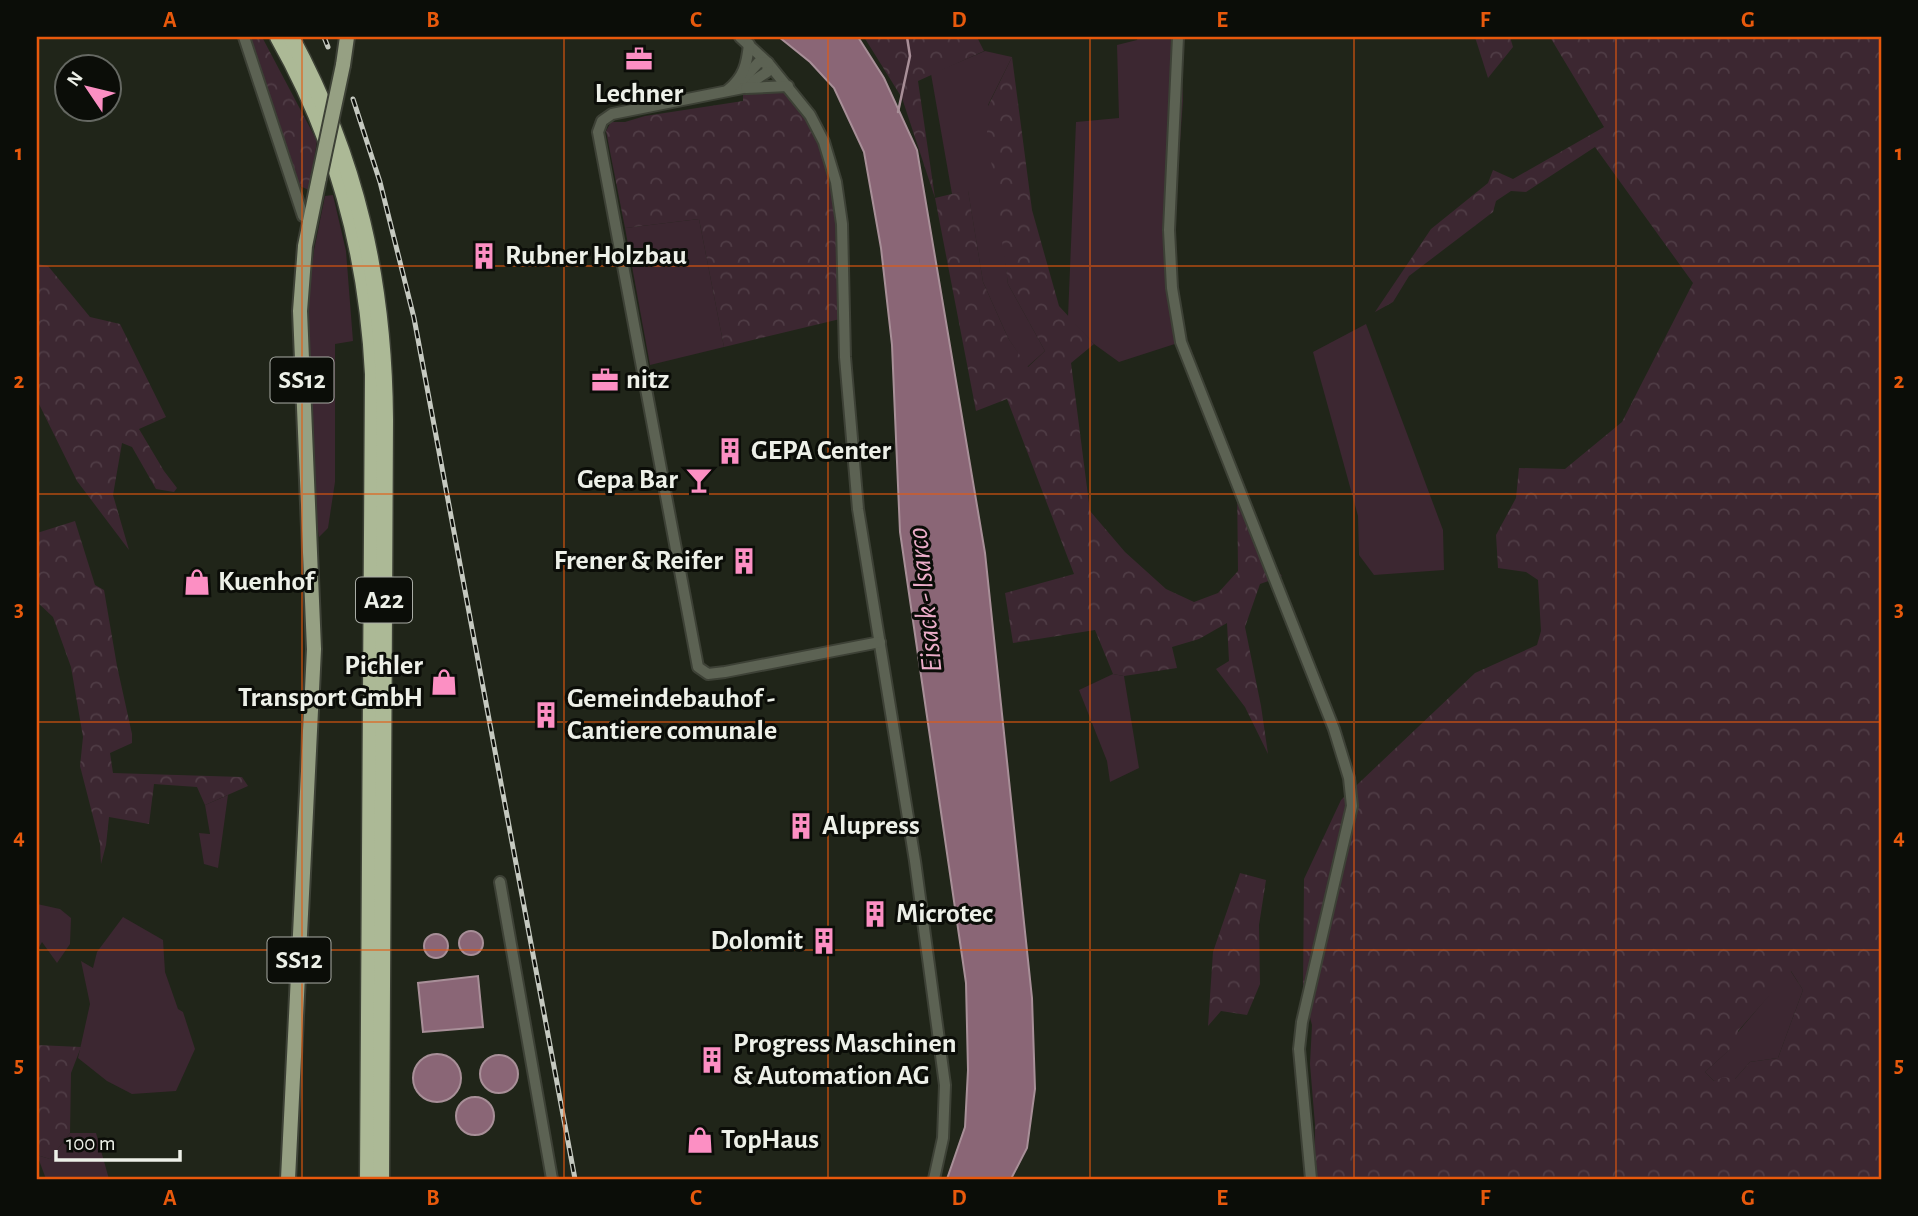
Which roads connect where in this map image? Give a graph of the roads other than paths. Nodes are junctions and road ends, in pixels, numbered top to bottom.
1 (244, 37) edge
2 (278, 37) edge
3 (291, 37) edge
4 (347, 37) edge
5 (1178, 37) edge
6 (745, 40) edge
7 (768, 63) junction
8 (741, 85) junction
9 (788, 86) junction
10 (311, 217) junction
11 (880, 642) junction
12 (500, 882) dead end
13 (288, 1179) edge
14 (368, 1179) edge
15 (381, 1179) edge
16 (552, 1179) edge
17 (934, 1179) edge
18 (1311, 1179) edge

1 - 10 street
2 - 14 highway, A22
3 - 15 highway, A22
4 - 10 main road, SS12, bridge
5 - 18 street
6 - 7 street
6 - 8 street
7 - 8 street
7 - 9 street
8 - 9 street
8 - 11 street
9 - 11 street
10 - 13 main road, SS12
11 - 17 street
12 - 16 street

